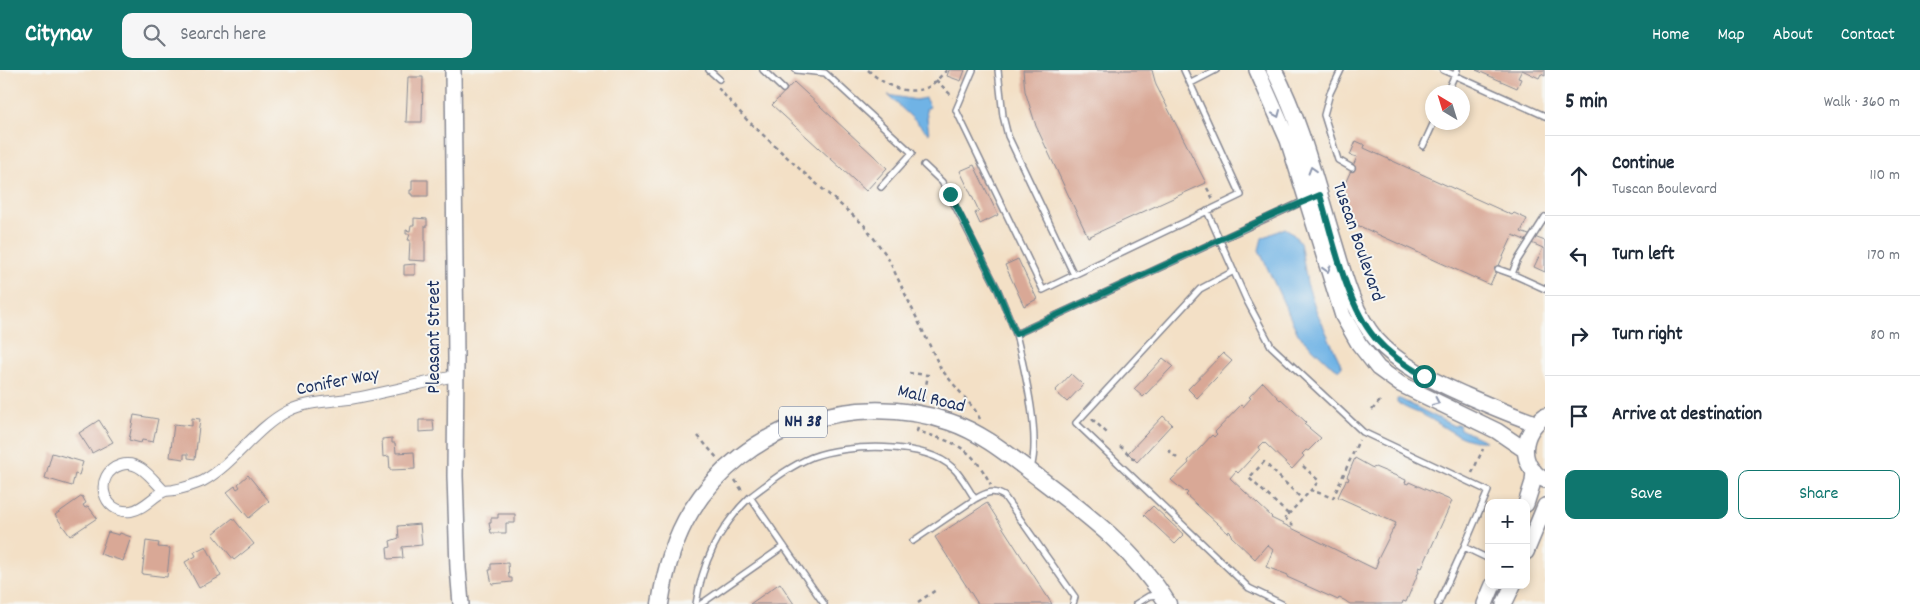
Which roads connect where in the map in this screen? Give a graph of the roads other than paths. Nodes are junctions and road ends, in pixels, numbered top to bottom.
1 (453, 70) edge
2 (709, 70) edge
3 (763, 70) edge
4 (796, 70) edge
5 (973, 70) edge
6 (998, 70) edge
7 (1184, 70) edge
8 (1216, 70) edge
9 (1257, 70) edge
10 (1274, 70) edge
11 (1341, 70) edge
12 (1443, 70) edge
13 (1456, 73) edge
14 (719, 80) road end
15 (1191, 83) junction
16 (1450, 85) edge
17 (783, 89) dead end
18 (1545, 116) edge
19 (1430, 130) edge
20 (1423, 146) dead end
21 (924, 165) dead end
22 (1352, 168) dead end
23 (882, 187) dead end
24 (1313, 198) junction
25 (1207, 211) junction
26 (1545, 217) edge
27 (1220, 241) junction
28 (1498, 270) dead end
29 (1234, 271) junction
30 (1512, 274) junction
31 (1074, 275) junction
32 (1545, 289) edge
33 (1016, 334) junction
34 (455, 376) junction
35 (1540, 419) edge
36 (1525, 450) junction
37 (1030, 471) junction
38 (1540, 475) edge
39 (164, 491) junction
40 (748, 496) junction
41 (975, 499) junction
42 (1528, 499) edge
43 (1545, 506) edge
44 (913, 541) dead end
45 (1529, 544) edge
46 (784, 546) junction
47 (1464, 547) junction
48 (1485, 557) edge
49 (1491, 589) edge
50 (1511, 589) edge
51 (1164, 601) edge
52 (461, 604) edge
53 (660, 604) edge
54 (696, 604) edge
55 (701, 604) edge
56 (824, 604) edge
57 (1073, 604) edge
58 (1136, 604) edge
59 (1282, 604) edge
60 (1438, 604) edge
61 (1485, 604) edge
62 (1504, 604) edge

1 - 34 main road, Pleasant Street
2 - 14 lane
3 - 17 lane
4 - 23 lane
5 - 31 lane
6 - 31 lane
7 - 15 lane
8 - 15 lane
9 -> 24 main road, Tuscan Boulevard
24 -> 10 main road, Tuscan Boulevard
11 - 22 lane
12 - 13 lane
13 - 16 lane
13 - 18 lane
15 - 25 lane
19 - 20 lane
21 - 33 lane
24 - 27 lane
24 - 35 main road, Tuscan Boulevard
24 -> 36 main road, Tuscan Boulevard
25 - 27 lane
25 - 31 lane
26 - 30 lane
27 - 29 lane
27 - 33 lane
28 - 30 lane
29 - 47 lane
29 - 59 lane
30 - 32 lane
33 - 37 lane
34 - 39 street, Conifer Way
34 - 52 main road, Pleasant Street
35 - 36 main road
36 - 38 main road
37 - 51 main road, Mall Road / NH 38
37 - 53 main road, Mall Road / NH 38
38 - 42 main road
39 - 39 street, Conifer Way
40 - 41 lane
40 - 46 lane
40 - 54 lane
41 - 44 lane
41 - 57 lane
43 - 45 main road
46 - 55 lane
46 - 56 lane
47 - 48 lane
47 - 60 lane
49 - 61 main road
50 - 62 main road
51 - 58 lane

